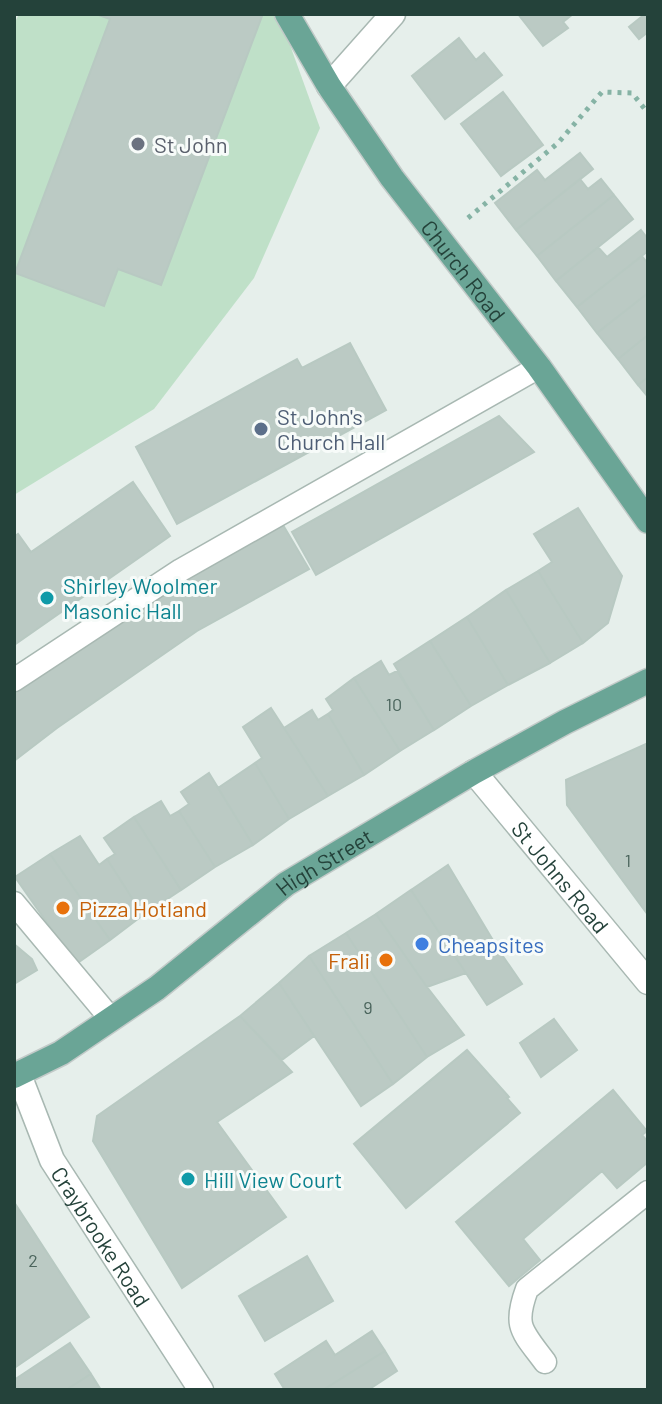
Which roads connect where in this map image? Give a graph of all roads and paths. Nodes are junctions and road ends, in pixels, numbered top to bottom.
1 (287, 14) edge
2 (393, 14) edge
3 (329, 86) junction
4 (648, 113) edge
5 (458, 227) dead end
6 (539, 367) junction
7 (648, 521) edge
8 (14, 680) edge
9 (648, 681) edge
10 (474, 772) junction
11 (14, 903) edge
12 (648, 982) edge
13 (111, 1019) junction
14 (17, 1075) edge
15 (648, 1192) edge
16 (545, 1362) dead end
17 (201, 1390) edge

1 - 3 main road, Church Road
2 - 3 street
3 - 6 main road, Church Road
4 - 5 path
6 - 7 main road, Church Road
6 - 8 lane
9 - 10 main road, High Street
10 - 12 street, St Johns Road
10 - 13 main road, High Street
11 - 13 lane
13 - 14 main road, High Street
14 - 17 street, Craybrooke Road
15 - 16 lane

